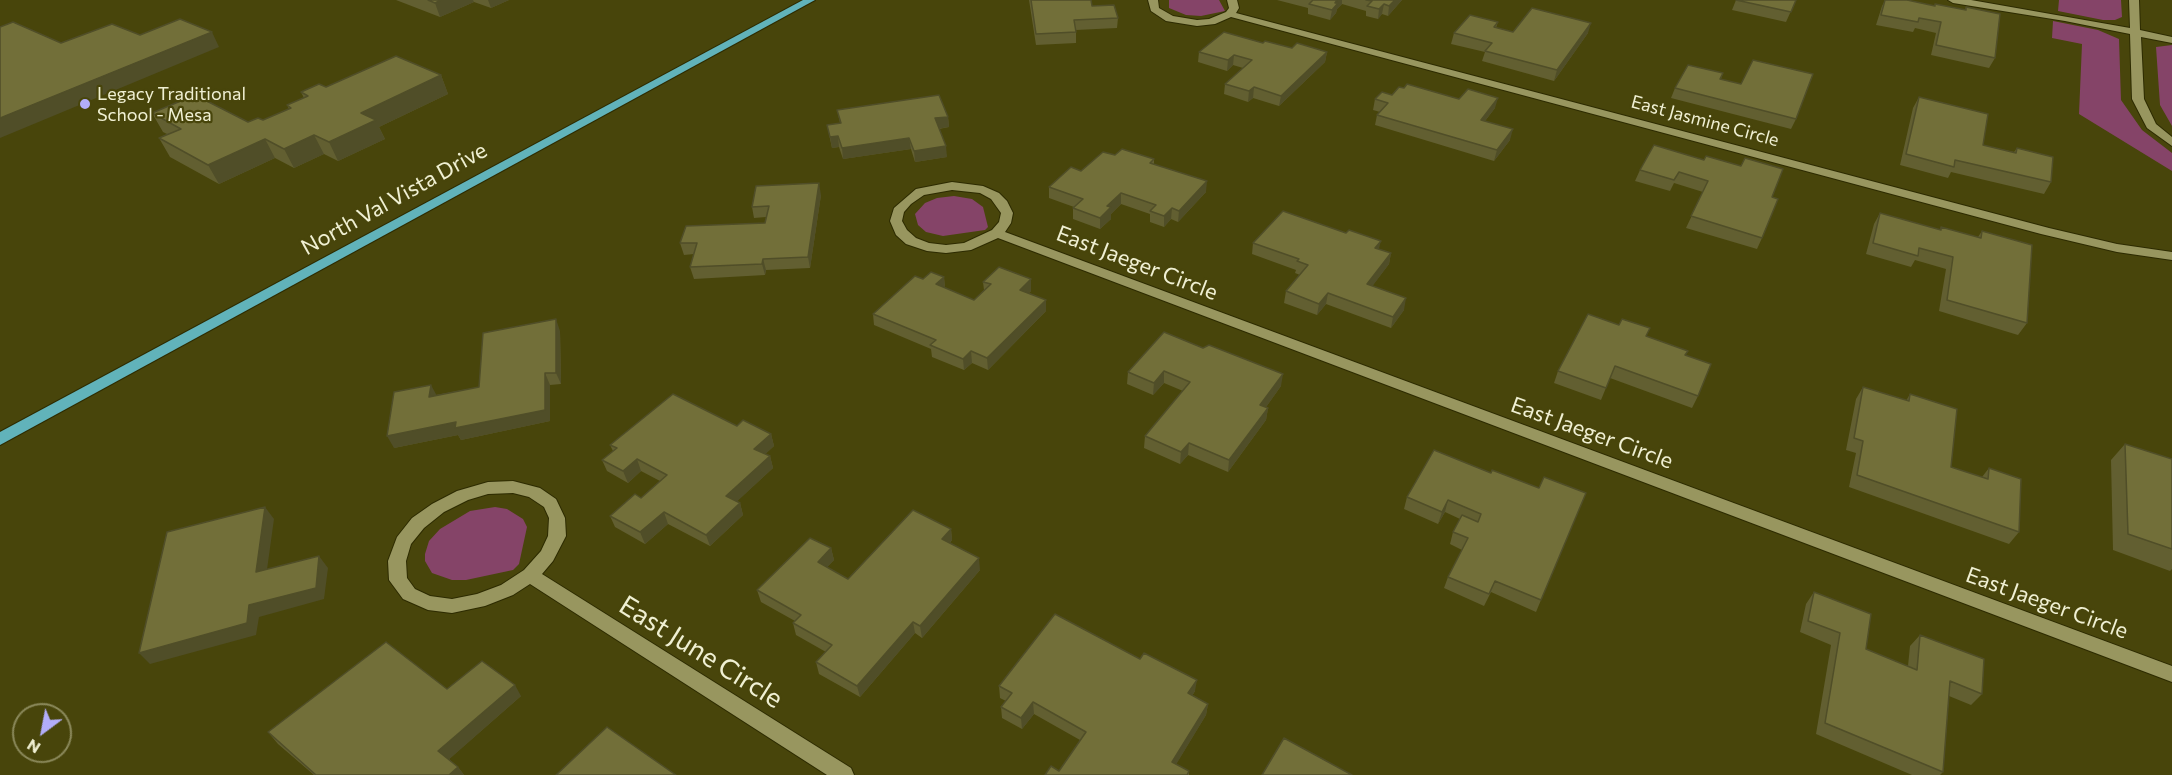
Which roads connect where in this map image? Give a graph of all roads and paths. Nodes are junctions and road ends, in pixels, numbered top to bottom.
1 (810, 0) edge
2 (1153, 0) edge
3 (1232, 0) edge
4 (1953, 0) edge
5 (2134, 0) edge
6 (1230, 14) junction
7 (2135, 33) junction
8 (2172, 40) edge
9 (2172, 143) edge
10 (998, 233) junction
11 (2172, 256) edge
12 (0, 439) edge
13 (530, 575) junction
14 (2172, 674) edge
15 (844, 775) edge

1 - 12 main road, North Val Vista Drive
2 - 6 street
3 - 6 street
4 - 7 street
5 - 7 street
6 - 11 street, East Jasmine Circle
7 - 8 street
7 - 9 street
10 - 10 street
10 - 14 street, East Jaeger Circle
13 - 13 street
13 - 15 street, East June Circle

